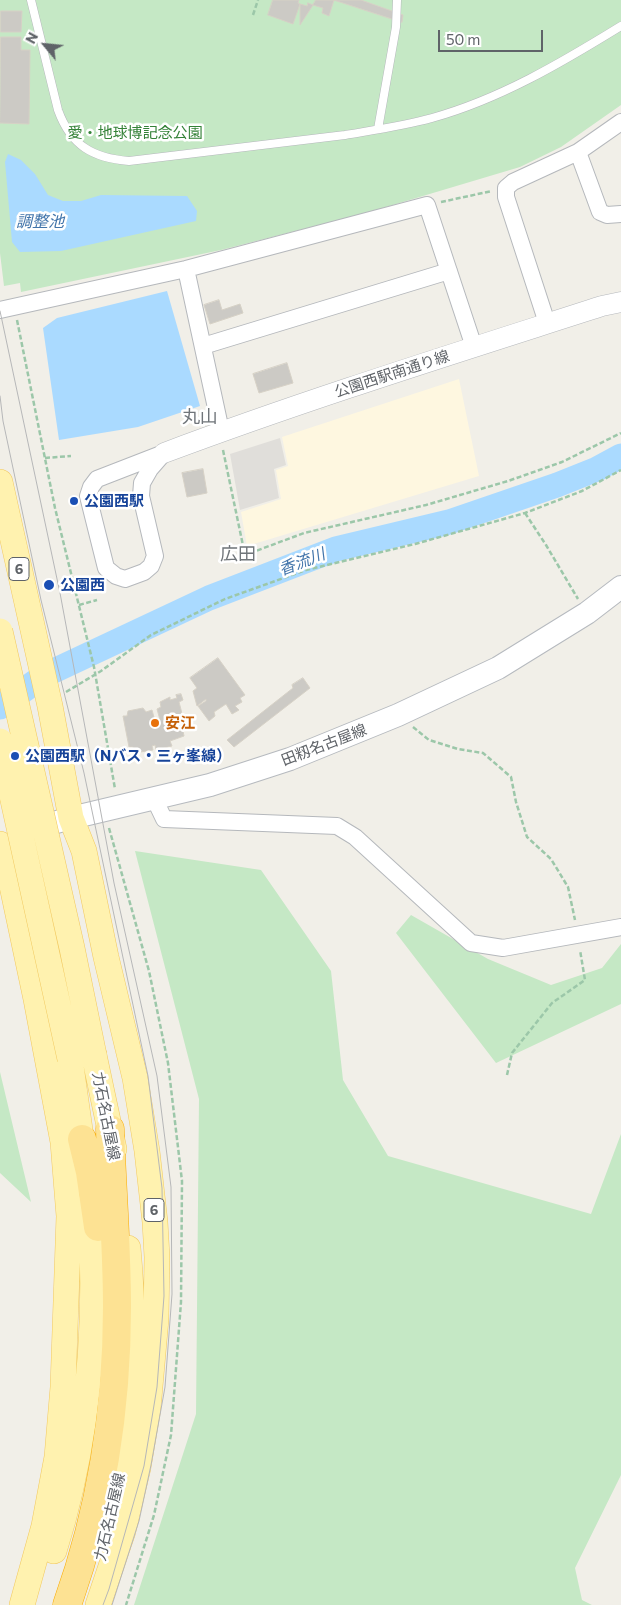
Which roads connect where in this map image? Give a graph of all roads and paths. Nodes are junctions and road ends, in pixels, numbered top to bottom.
1 (31, 0) edge
2 (258, 0) edge
3 (397, 0) edge
4 (253, 14) dead end
5 (621, 26) edge
6 (621, 122) edge
7 (378, 130) junction
8 (578, 152) junction
9 (506, 188) junction
10 (427, 205) junction
11 (621, 214) edge
12 (186, 269) junction
13 (449, 271) junction
14 (621, 302) edge
15 (7, 308) edge
16 (547, 323) junction
17 (203, 346) junction
18 (474, 347) junction
19 (621, 433) edge
20 (222, 437) junction
21 (164, 453) junction
22 (71, 456) dead end
23 (45, 458) junction
24 (621, 470) edge
25 (112, 475) junction
26 (0, 482) edge
27 (141, 496) junction
28 (525, 513) junction
29 (621, 587) edge
30 (97, 600) dead end
31 (79, 605) junction
32 (586, 613) junction
33 (0, 630) edge
34 (95, 675) junction
35 (49, 701) junction
36 (398, 715) junction
37 (0, 741) edge
38 (39, 763) dead end
39 (0, 767) edge
40 (116, 791) dead end
41 (154, 798) junction
42 (71, 818) junction
43 (0, 838) edge
44 (0, 844) edge
45 (621, 927) edge
46 (578, 934) junction
47 (507, 1075) dead end
48 (110, 1129) junction
49 (82, 1139) junction
50 (22, 1605) edge
51 (36, 1605) edge
52 (55, 1605) edge
53 (68, 1605) edge
54 (86, 1605) edge
55 (98, 1605) edge

1 - 7 lane
2 - 4 path
3 - 7 lane
5 - 7 lane
6 - 8 street
8 - 9 street
8 - 11 street
9 - 10 path
9 - 16 street
10 - 12 street
10 - 13 street
12 - 15 street
12 - 17 street
13 - 17 street
13 - 18 street
14 - 16 street, 公園西駅南通り線
15 - 23 path
16 - 18 street, 公園西駅南通り線
17 - 20 street
18 - 20 street, 公園西駅南通り線
19 - 20 path
20 - 21 street, 公園西駅南通り線
21 - 25 street
21 - 27 street
22 - 23 path
23 - 31 path
24 - 28 path
25 - 27 street
25 - 27 street
26 - 35 main road, 6
28 - 32 path
28 - 34 path
29 - 32 main road, 田籾名古屋線
30 - 31 path
31 - 34 path
32 - 36 main road, 田籾名古屋線
33 - 48 main road, 力石名古屋線 / 6, bridge
34 - 35 path
34 - 40 path
35 - 42 main road, 6
36 - 41 main road, 田籾名古屋線
36 - 46 path
37 - 49 main road, 力石名古屋線, bridge
38 - 39 lane
41 - 42 main road, 田籾名古屋線
41 - 46 street
42 - 43 main road, 田籾名古屋線
42 - 55 main road, 6
44 - 50 main road
45 - 46 street
46 - 47 path
48 - 53 highway
48 - 54 main road, 力石名古屋線 / 6
49 - 51 main road, 力石名古屋線
49 - 52 highway

